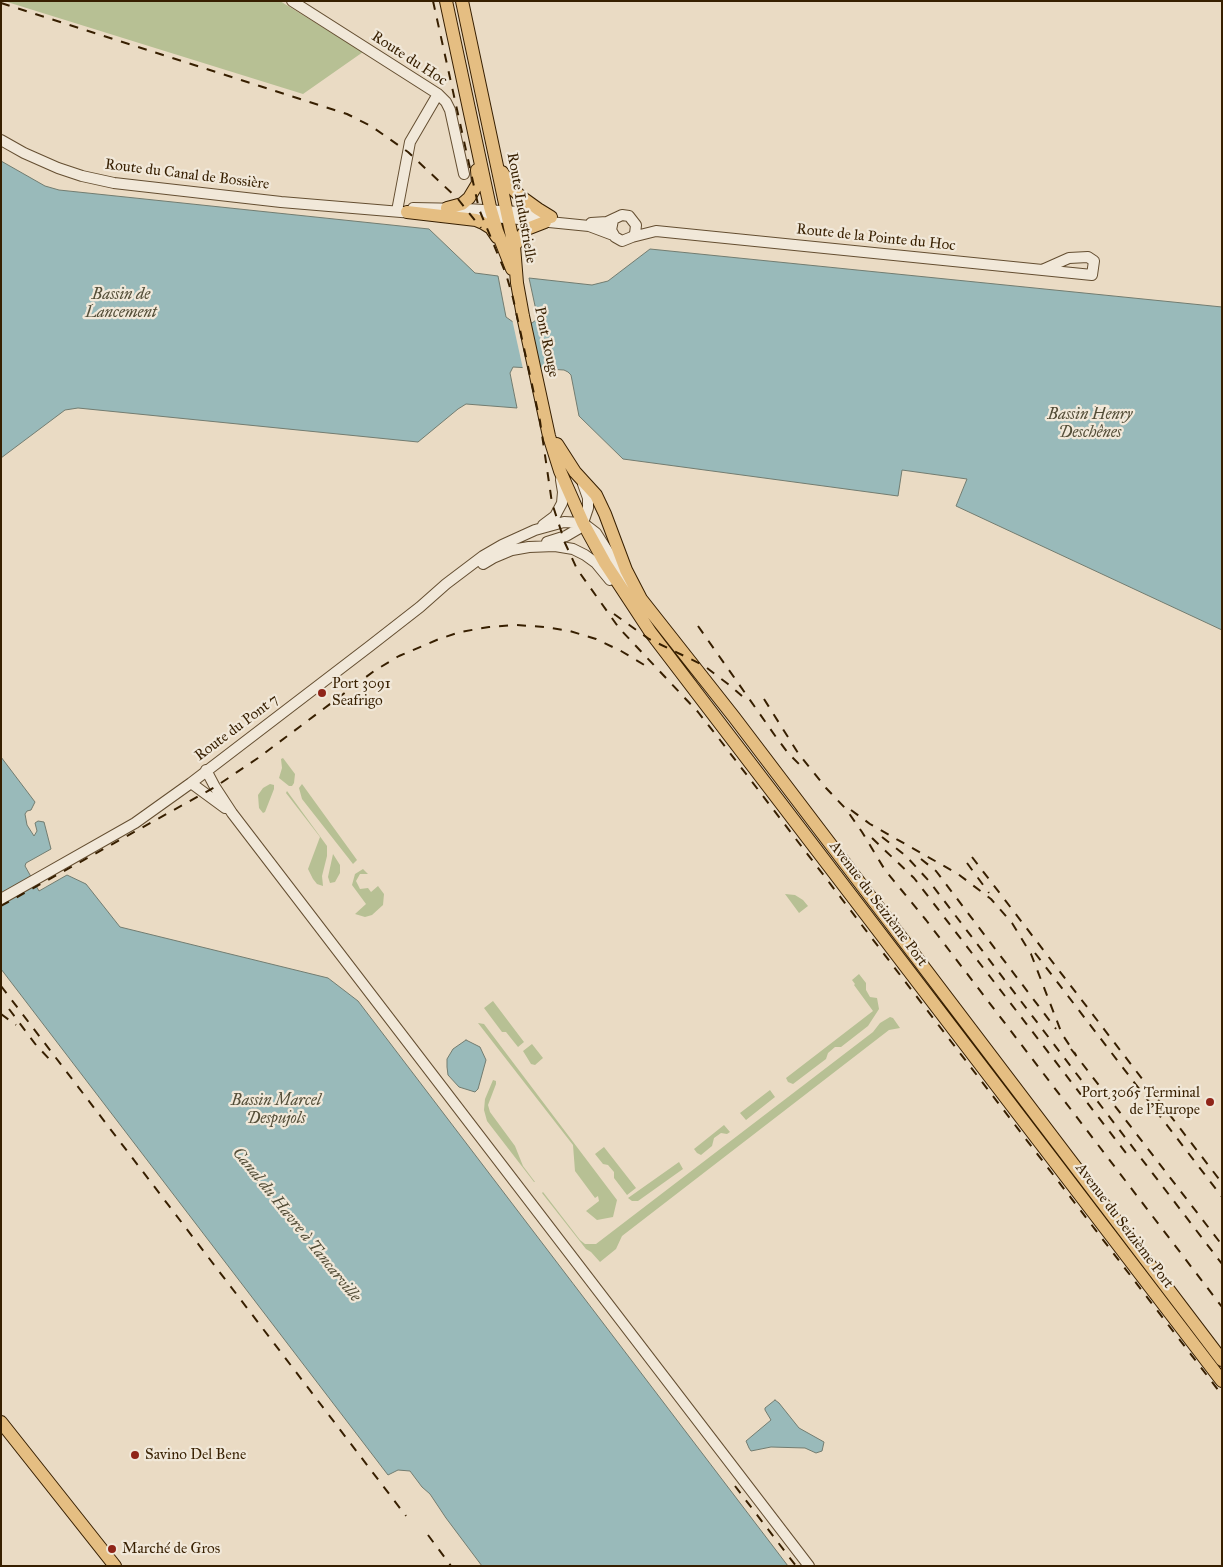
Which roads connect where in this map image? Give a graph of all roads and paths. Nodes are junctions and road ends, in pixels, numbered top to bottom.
1 (292, 1) edge
2 (440, 1) edge
3 (446, 1) edge
4 (462, 1) edge
5 (438, 94) junction
6 (1, 140) edge
7 (497, 160) junction
8 (464, 174) dead end
9 (447, 208) junction
10 (401, 211) junction
11 (501, 213) junction
12 (548, 219) junction
13 (613, 220) junction
14 (634, 221) junction
15 (656, 231) junction
16 (612, 235) junction
17 (632, 237) junction
18 (510, 248) junction
19 (1042, 270) junction
20 (517, 283) joint
21 (544, 408) joint
22 (547, 424) junction
23 (552, 445) junction
24 (575, 472) junction
25 (583, 523) junction
26 (536, 530) junction
27 (529, 547) junction
28 (641, 599) junction
29 (420, 607) junction
30 (651, 633) junction
31 (206, 770) junction
32 (191, 783) junction
33 (232, 813) junction
34 (1, 899) edge
35 (1222, 1360) edge
36 (1222, 1381) edge
37 (1, 1422) edge
38 (115, 1566) edge
39 (809, 1566) edge

1 - 5 street, Route du Hoc
2 - 9 main road
3 - 11 main road
4 - 7 main road, Route Industrielle
5 - 8 street, Route du Hoc
5 - 10 street
6 - 10 street, Route du Canal de Bossière
7 - 11 main road, Route Industrielle
7 - 12 main road
9 - 10 street, Route du Canal de Bossière
9 - 11 street, Route du Canal de Bossière
10 - 11 street, Route du Canal de Bossière
10 - 18 main road
11 - 12 street, Route du Canal de Bossière
11 - 18 main road, Route Industrielle
12 - 13 street, Route du Canal de Bossière
12 - 16 street, Route du Canal de Bossière
12 - 18 main road
13 - 14 street
13 - 16 street
14 - 15 street, Route de la Pointe du Hoc
14 - 17 street
15 - 17 street, Route de la Pointe du Hoc
15 - 19 street, Route de la Pointe du Hoc
16 - 17 street
18 - 20 main road, Route Industrielle
19 - 19 street, Route de la Pointe du Hoc
20 - 21 main road, Pont Rouge
21 - 22 main road, Avenue du Seizième Port
22 - 23 main road, Avenue du Seizième Port
22 - 24 main road, Avenue du Seizième Port
23 - 25 main road, Avenue du Seizième Port
23 - 26 street
24 - 25 street
24 - 28 main road, Avenue du Seizième Port
25 - 26 street
25 - 27 street
25 - 28 street
25 - 30 main road, Avenue du Seizième Port
26 - 29 street
27 - 29 street
27 - 30 street
28 - 35 main road, Avenue du Seizième Port
29 - 31 street, Route du Pont 7
30 - 36 main road, Avenue du Seizième Port
31 - 32 street, Route du Pont 7
31 - 33 street
32 - 33 street
32 - 34 street, Route du Pont 7
33 - 39 street
37 - 38 main road

